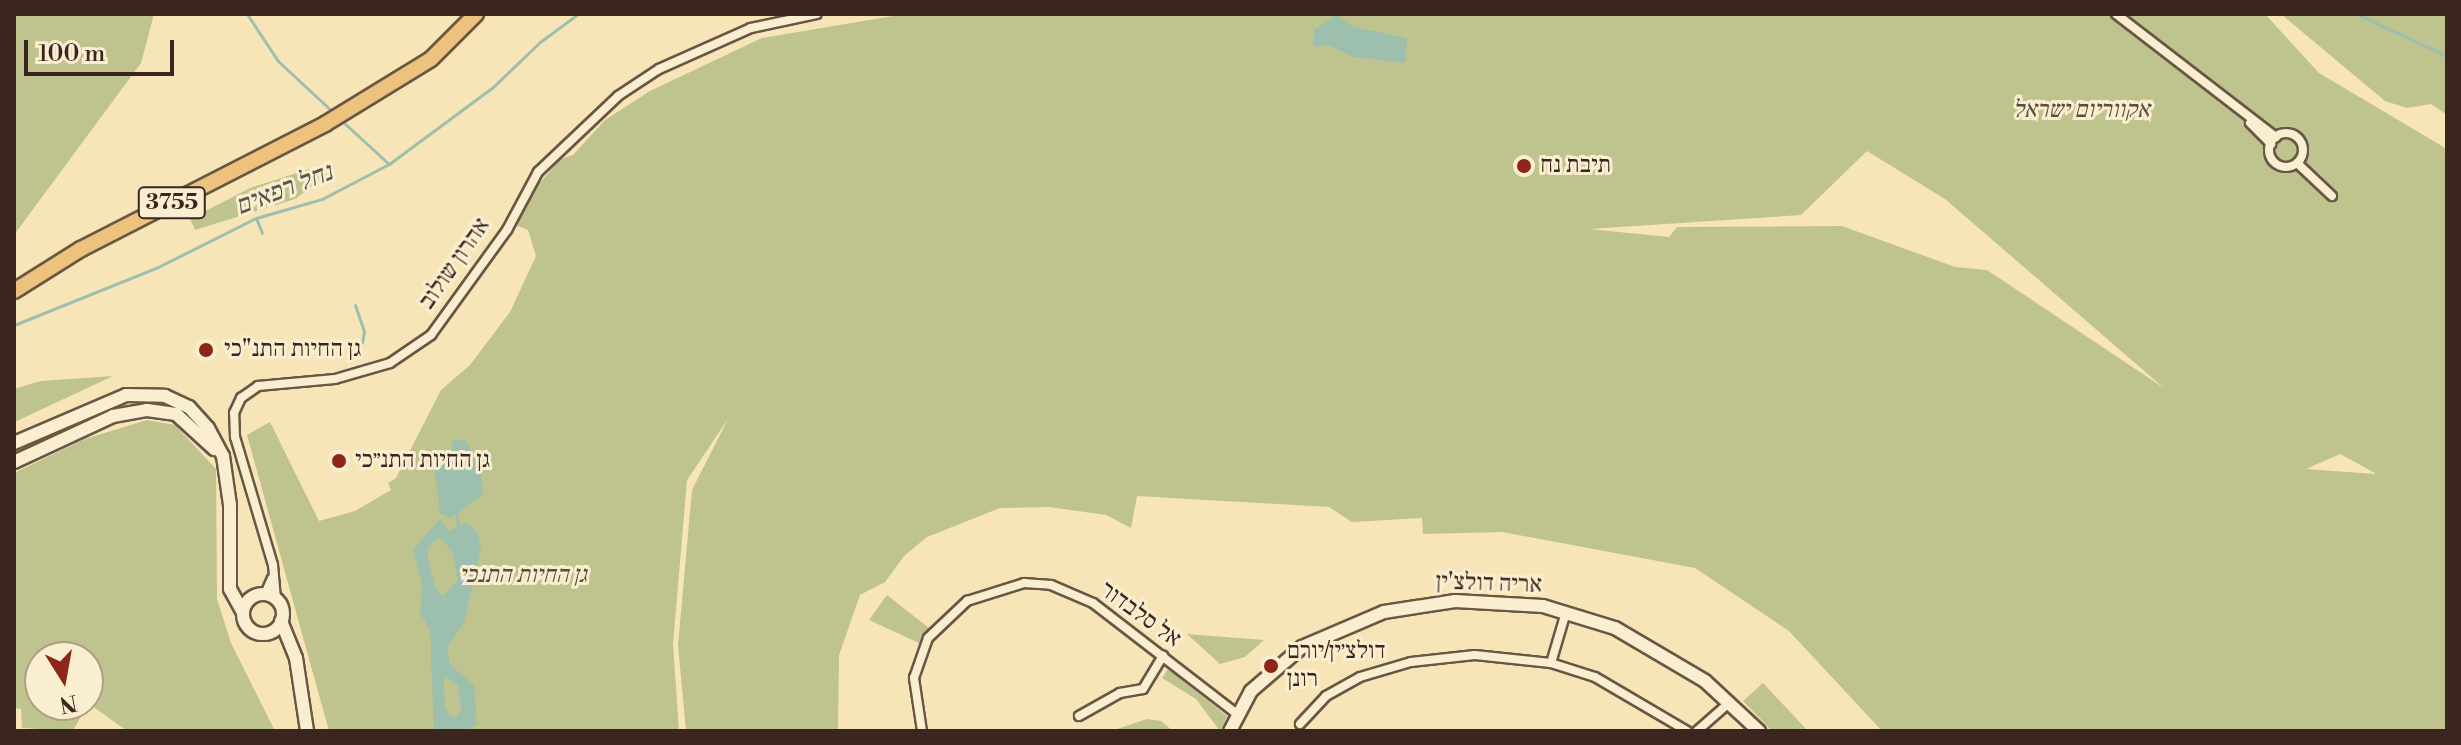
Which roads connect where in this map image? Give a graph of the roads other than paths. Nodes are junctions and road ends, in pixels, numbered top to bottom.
1 (476, 14) edge
2 (817, 14) edge
3 (2116, 14) edge
4 (2273, 140) junction
5 (2297, 163) junction
6 (2332, 196) dead end
7 (14, 291) edge
8 (14, 443) edge
9 (14, 462) edge
10 (226, 474) junction
11 (230, 571) junction
12 (271, 596) junction
13 (251, 598) junction
14 (243, 612) junction
15 (1566, 612) junction
16 (281, 621) junction
17 (269, 633) junction
18 (1163, 656) junction
19 (1551, 663) junction
20 (301, 684) junction
21 (1731, 702) junction
22 (1237, 714) junction
23 (1079, 716) dead end
24 (1300, 724) dead end
25 (307, 731) edge
26 (922, 731) edge
27 (1230, 731) edge
28 (1687, 731) edge
29 (1697, 731) edge
30 (1759, 731) edge

1 - 7 main road, 3755
2 - 12 street, אהרון שולוב
3 - 4 street
4 - 5 street
4 - 5 street
5 - 6 street
8 - 10 street
9 - 10 street
10 - 11 street
11 - 13 street
11 - 14 street
12 - 13 street
12 - 16 street
13 - 14 street
14 - 17 street
15 - 19 street
15 - 21 street, אריה דולצ'ין
15 - 22 street, אריה דולצ'ין
16 - 17 street
16 - 20 street
17 - 20 street
18 - 22 street, אל סלבדור
18 - 23 street
18 - 26 street, אל סלבדור
19 - 24 street
19 - 28 street
20 - 25 street
21 - 29 street
21 - 30 street, אריה דולצ'ין
22 - 27 street, אריה דולצ'ין

